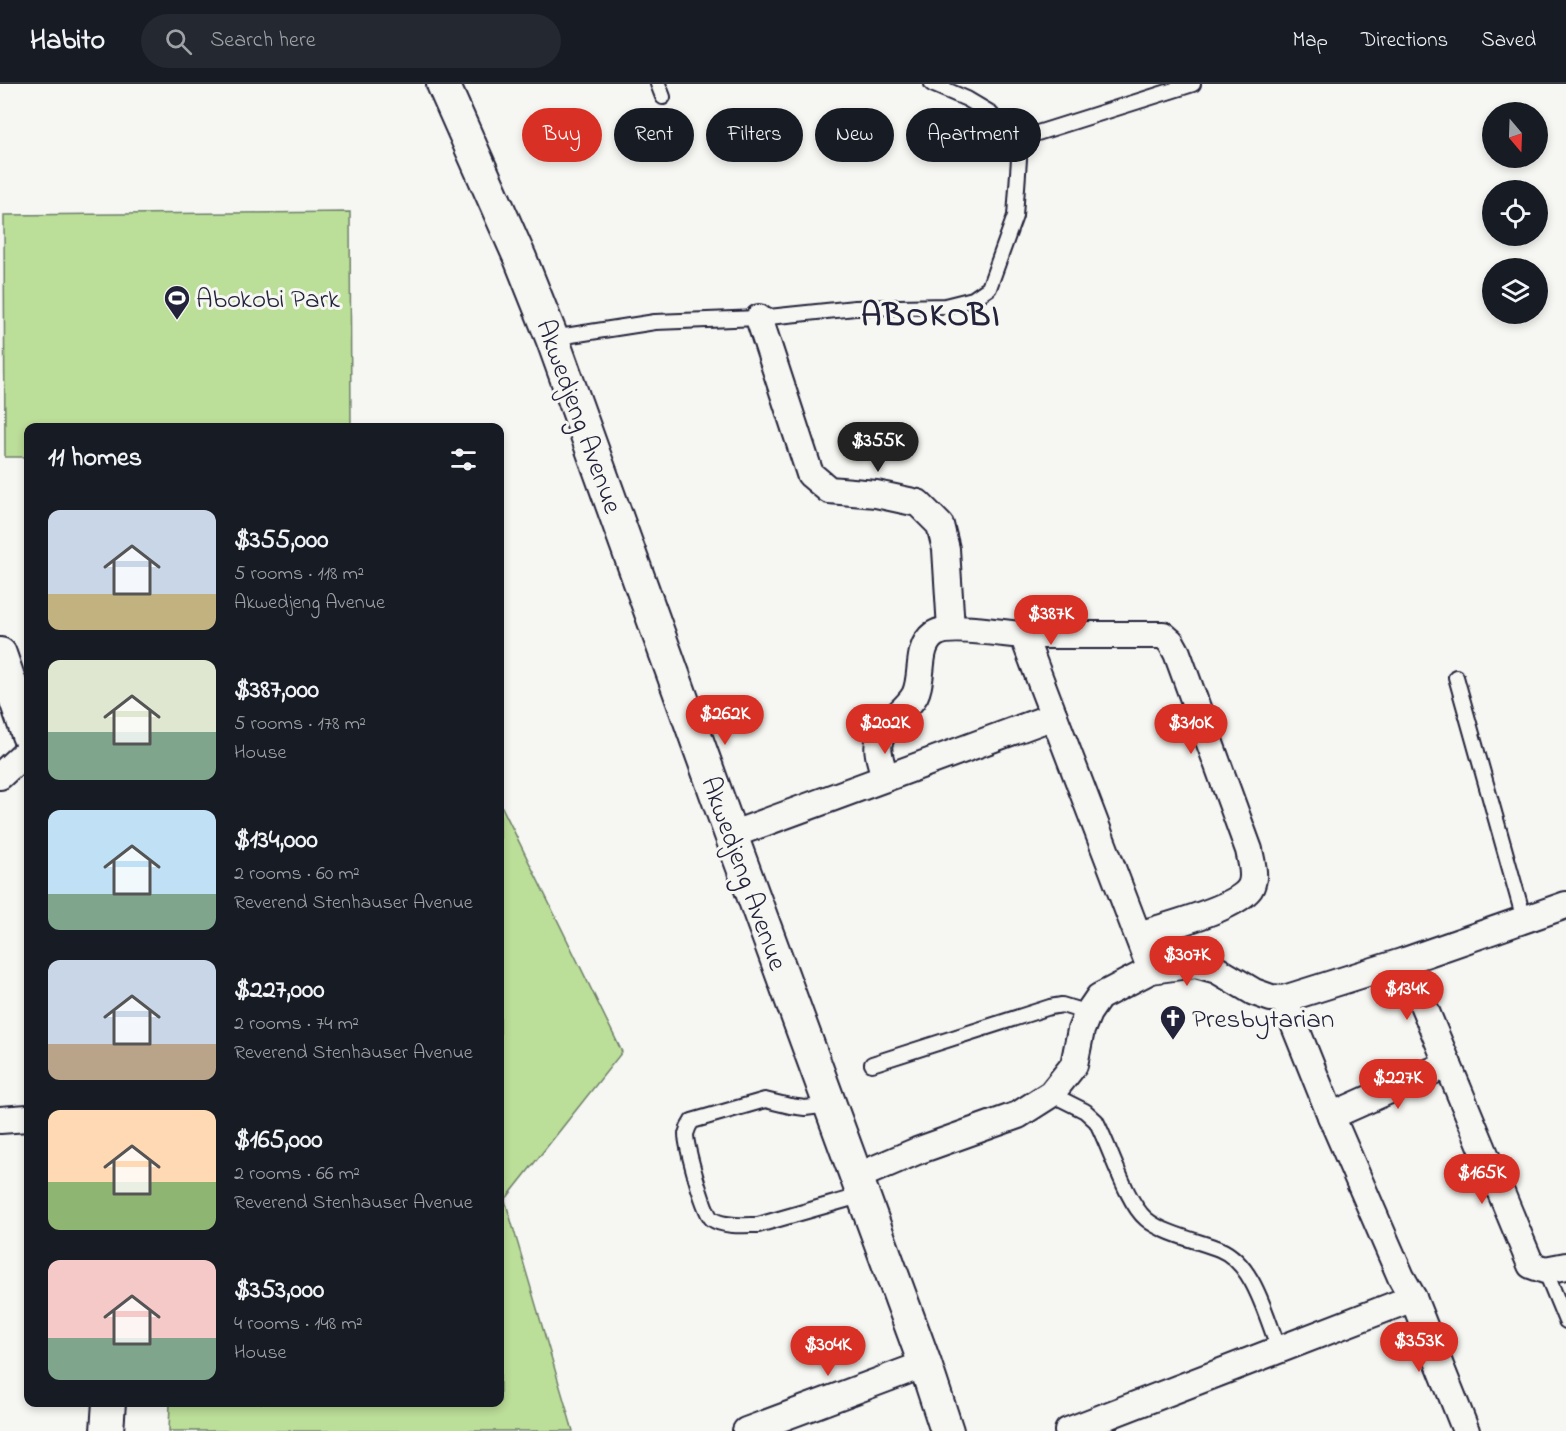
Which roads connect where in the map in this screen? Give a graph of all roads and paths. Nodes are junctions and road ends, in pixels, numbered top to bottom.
1 (443, 84) edge
2 (932, 84) edge
3 (1193, 84) edge
4 (982, 108) edge
5 (1041, 132) edge
6 (1019, 162) edge
7 (759, 318) junction
8 (552, 338) junction
9 (951, 629) junction
10 (1023, 636) junction
11 (0, 654) edge
12 (1456, 677) dead end
13 (1054, 716) junction
14 (24, 723) edge
15 (24, 754) edge
16 (0, 776) edge
17 (885, 778) junction
18 (731, 835) junction
19 (1566, 905) edge
20 (1524, 919) junction
21 (1138, 935) junction
22 (1405, 961) junction
23 (1151, 970) junction
24 (1284, 999) junction
25 (1088, 1013) junction
26 (872, 1064) dead end
27 (1448, 1064) junction
28 (1051, 1094) junction
29 (829, 1105) junction
30 (1330, 1116) junction
31 (24, 1118) edge
32 (0, 1120) edge
33 (859, 1186) junction
34 (1555, 1268) edge
35 (1413, 1298) junction
36 (1566, 1321) edge
37 (1280, 1349) junction
38 (925, 1364) junction
39 (109, 1407) edge
40 (107, 1431) edge
41 (746, 1431) edge
42 (947, 1431) edge
43 (1068, 1431) edge
44 (1466, 1431) edge

1 - 8 street, Akwedjeng Avenue
2 - 4 lane
3 - 5 lane
6 - 7 lane
7 - 8 lane
7 - 9 street
8 - 18 street, Akwedjeng Avenue
9 - 10 street
9 - 17 street
10 - 13 street
10 - 21 street
11 - 14 street
12 - 20 lane
13 - 17 street
13 - 21 street
15 - 16 street
17 - 18 street
18 - 29 street, Akwedjeng Avenue
19 - 20 street
20 - 22 street
21 - 23 street
22 - 24 street
22 - 27 street
23 - 24 street
23 - 25 street
24 - 30 street
25 - 26 lane
25 - 28 street
27 - 30 street
27 - 34 street
28 - 33 street
28 - 37 lane
29 - 33 street, Akwedjeng Avenue
29 - 33 lane
30 - 35 street
31 - 32 street
33 - 38 street, Akwedjeng Avenue
34 - 36 lane
35 - 37 street
35 - 44 street
37 - 43 street
38 - 41 street
38 - 42 street, Akwedjeng Avenue
39 - 40 street

